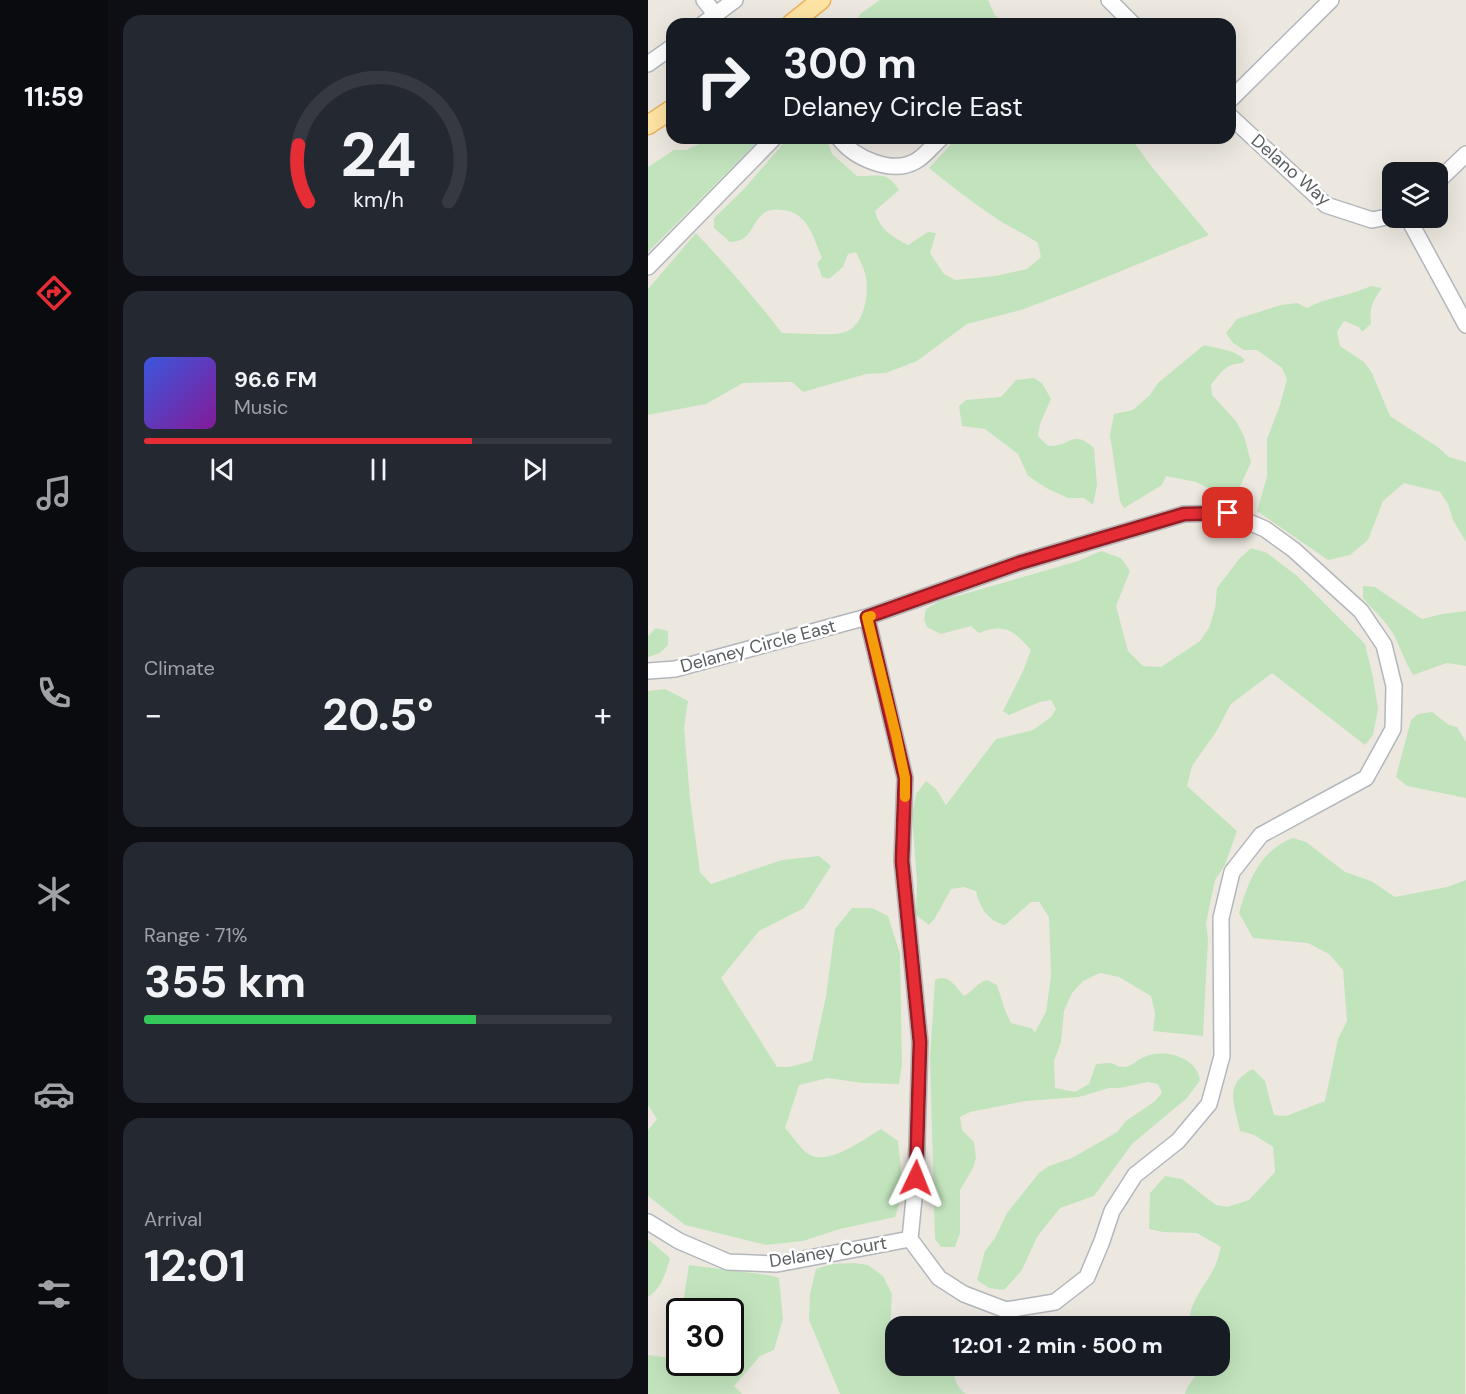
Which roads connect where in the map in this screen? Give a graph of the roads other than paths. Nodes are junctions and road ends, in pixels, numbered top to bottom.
1 (704, 0) edge
2 (735, 0) edge
3 (821, 0) edge
4 (1109, 0) edge
5 (1331, 0) edge
6 (709, 18) edge
7 (712, 18) edge
8 (798, 18) edge
9 (1127, 18) edge
10 (666, 51) edge
11 (648, 64) edge
12 (1236, 94) edge
13 (666, 113) edge
14 (1236, 122) edge
15 (648, 125) edge
16 (768, 144) edge
17 (845, 144) edge
18 (934, 144) edge
19 (1466, 154) edge
20 (1448, 171) edge
21 (1382, 218) edge
22 (1413, 228) edge
23 (648, 267) edge
24 (1466, 325) edge
25 (867, 617) junction
26 (648, 671) edge
27 (648, 1222) edge
28 (910, 1239) junction

1 - 6 street
2 - 7 street
3 - 8 main road
4 - 9 street
5 - 12 street
10 - 11 street
13 - 15 main road
14 - 21 street, Delano Way
16 - 23 street
17 - 18 street
19 - 20 street
22 - 24 street
25 - 26 street, Delaney Circle East
25 - 28 street
25 - 28 street, Delaney Circle East
27 - 28 street, Delaney Court

